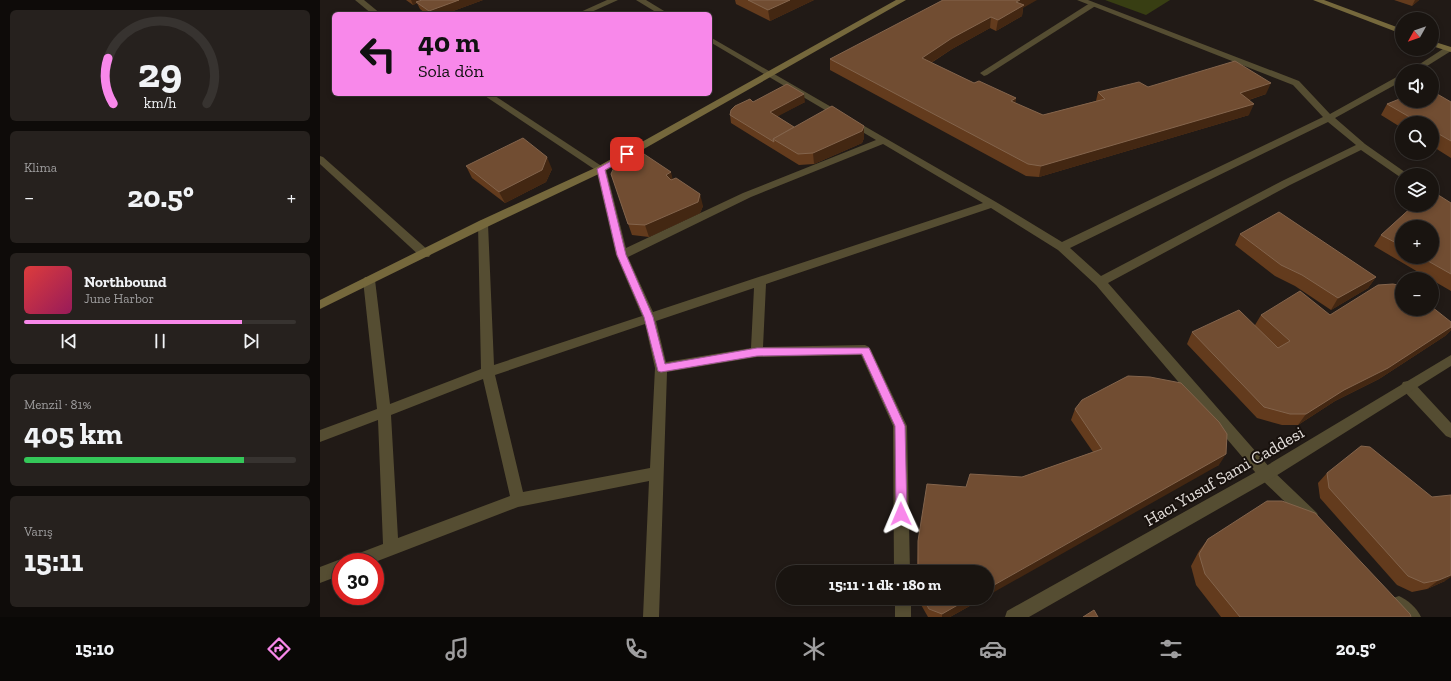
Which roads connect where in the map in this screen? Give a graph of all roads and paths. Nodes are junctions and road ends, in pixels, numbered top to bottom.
1 (359, 0) edge
2 (614, 0) edge
3 (640, 0) edge
4 (1081, 0) edge
5 (1317, 0) edge
6 (896, 1) edge
7 (1093, 5) junction
8 (374, 12) edge
9 (585, 12) edge
10 (661, 12) edge
11 (1395, 29) edge
12 (712, 40) edge
13 (1439, 45) edge
14 (1450, 49) edge
15 (1425, 64) edge
16 (771, 73) junction
17 (984, 73) dead end
18 (1395, 82) edge
19 (489, 96) edge
20 (1329, 118) junction
21 (882, 141) junction
22 (1362, 146) junction
23 (320, 159) edge
24 (601, 169) junction
25 (1395, 169) edge
26 (992, 204) junction
27 (483, 224) junction
28 (1062, 247) junction
29 (425, 254) junction
30 (622, 255) junction
31 (369, 280) junction
32 (760, 280) junction
33 (1100, 282) junction
34 (320, 305) edge
35 (649, 317) junction
36 (757, 352) junction
37 (1451, 360) edge
38 (661, 368) junction
39 (488, 372) junction
40 (1408, 386) junction
41 (384, 412) junction
42 (1451, 432) edge
43 (320, 436) edge
44 (656, 473) junction
45 (1266, 474) junction
46 (518, 500) junction
47 (1323, 529) edge
48 (391, 549) junction
49 (380, 553) edge
50 (902, 565) edge
51 (332, 570) edge
52 (320, 575) edge
53 (1391, 595) edge
54 (902, 605) edge
55 (651, 617) edge
56 (903, 617) edge
57 (1013, 617) edge
58 (1413, 617) edge

1 - 8 street
2 - 9 street
3 - 10 street
4 - 7 street
5 - 11 main road
6 - 16 main road
7 - 17 street
7 - 20 street
12 - 16 street
13 - 14 main road
14 - 15 street
16 - 21 street
16 - 24 main road
18 - 20 street
19 - 24 street
20 - 22 street
20 - 28 street
21 - 26 street
21 - 30 street
22 - 25 street
22 - 33 street
23 - 29 street
24 - 27 main road
24 - 30 street
26 - 28 street
26 - 32 street
27 - 29 main road
27 - 39 street
28 - 33 street
29 - 31 main road
30 - 35 street
31 - 34 main road
31 - 41 street
32 - 35 street
32 - 36 street
33 - 45 street
35 - 38 street
35 - 39 street
36 - 38 street
36 - 50 street
37 - 40 street, Hacı Yusuf Sami Caddesi
38 - 44 street
39 - 41 street
39 - 46 street
40 - 42 street
40 - 45 street, Hacı Yusuf Sami Caddesi
41 - 43 street
41 - 48 street
44 - 46 street
44 - 55 street
45 - 47 street
45 - 57 street, Hacı Yusuf Sami Caddesi
46 - 48 street
48 - 49 street
51 - 52 street
53 - 58 street
54 - 56 street

